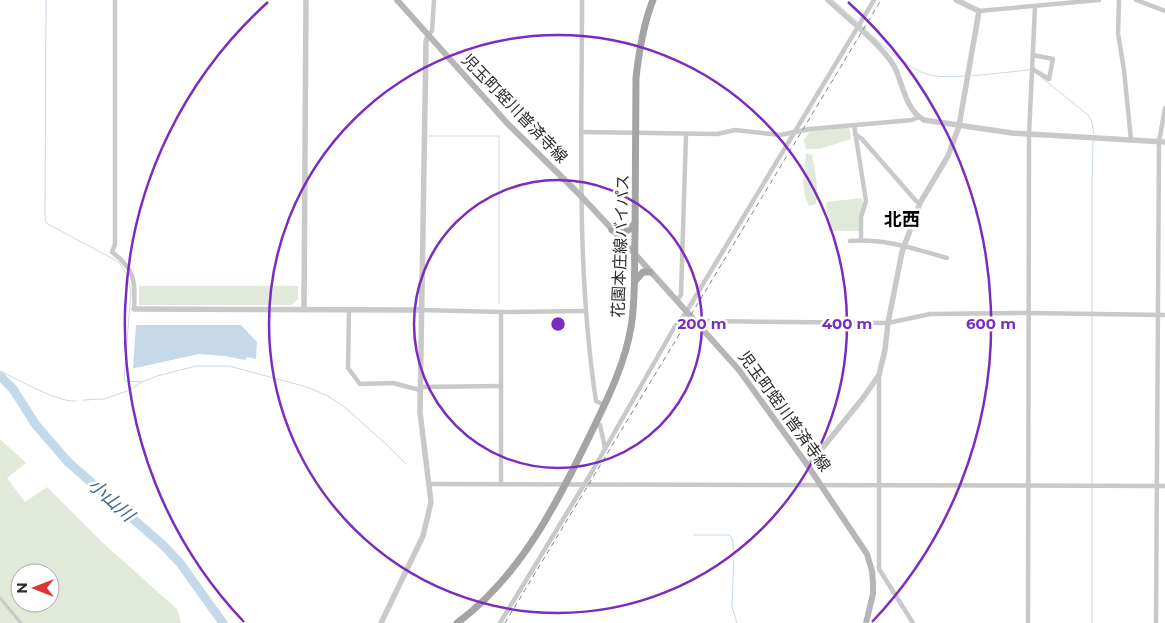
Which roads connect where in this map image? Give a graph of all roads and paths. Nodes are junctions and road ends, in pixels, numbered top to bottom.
1 (115, 0) edge
2 (306, 0) edge
3 (397, 0) edge
4 (434, 0) edge
5 (582, 0) edge
6 (654, 0) edge
7 (828, 0) edge
8 (874, 0) edge
9 (956, 0) edge
10 (1025, 0) edge
11 (1099, 0) edge
12 (1119, 0) edge
13 (1136, 0) edge
14 (1055, 2) edge
15 (1148, 3) edge
16 (1025, 7) junction
17 (1035, 7) junction
18 (979, 11) junction
19 (1165, 11) edge
20 (857, 28) junction
21 (428, 35) junction
22 (1032, 55) junction
23 (1032, 69) junction
24 (1165, 108) edge
25 (919, 117) junction
26 (854, 125) junction
27 (959, 126) junction
28 (582, 132) junction
29 (636, 133) junction
30 (793, 133) junction
31 (686, 134) junction
32 (854, 134) junction
33 (1029, 134) junction
34 (1131, 140) junction
35 (1162, 142) edge
36 (582, 197) junction
37 (920, 202) junction
38 (635, 223) junction
39 (612, 230) junction
40 (861, 240) junction
41 (850, 241) dead end
42 (904, 246) junction
43 (634, 253) junction
44 (947, 258) dead end
45 (650, 272) junction
46 (635, 281) junction
47 (677, 300) junction
48 (134, 309) joint
49 (304, 309) junction
50 (349, 309) junction
51 (422, 310) junction
52 (585, 311) junction
53 (501, 312) junction
54 (686, 312) junction
55 (1028, 313) junction
56 (1158, 315) junction
57 (1165, 315) edge
58 (698, 323) junction
59 (888, 323) junction
60 (879, 375) junction
61 (501, 386) junction
62 (420, 389) junction
63 (604, 405) junction
64 (596, 424) junction
65 (605, 448) junction
66 (808, 466) junction
67 (430, 484) junction
68 (501, 484) junction
69 (565, 484) junction
70 (584, 484) junction
71 (821, 485) junction
72 (1028, 485) junction
73 (880, 486) junction
74 (1157, 486) junction
75 (1165, 486) edge
76 (876, 570) junction
77 (0, 598) edge
78 (21, 623) edge
79 (381, 623) edge
80 (457, 623) edge
81 (500, 623) edge
82 (866, 623) edge
83 (913, 623) edge
84 (1028, 623) edge
85 (1156, 623) edge

1 - 48 street
2 - 49 street
3 - 21 main road, 児玉町蛭川普済寺線
4 - 21 street
5 - 28 street
6 - 29 main road, 花園本庄線バイパス
7 - 20 street
8 - 20 street
9 - 18 street
10 - 16 street
11 - 14 street
12 - 34 street
13 - 15 street
14 - 17 street
15 - 19 street
16 - 17 street
16 - 18 street
17 - 22 street
18 - 27 street
20 - 25 street
20 - 30 street
21 - 36 main road, 児玉町蛭川普済寺線
21 - 51 street
22 - 23 street
22 - 23 street
23 - 33 street
24 - 35 street
25 - 26 street
25 - 27 street
26 - 30 street
26 - 32 street
27 - 33 street
27 - 37 street
28 - 29 street
28 - 36 street
29 - 31 street
29 - 38 main road, 花園本庄線バイパス
30 - 31 street
30 - 54 street
31 - 47 street
32 - 37 street
32 - 40 street
33 - 34 street
33 - 55 street
34 - 35 street
35 - 56 street
36 - 39 main road, 児玉町蛭川普済寺線
36 - 52 street
37 - 42 street
38 - 39 main road
38 - 43 main road, 花園本庄線バイパス
39 - 43 main road, 児玉町蛭川普済寺線
40 - 41 street
40 - 42 street
42 - 44 street
42 - 59 street
43 - 45 main road, 児玉町蛭川普済寺線
43 - 46 main road, 花園本庄線バイパス
45 - 46 main road
45 - 47 main road, 児玉町蛭川普済寺線
46 - 63 main road, 花園本庄線バイパス
47 - 54 main road, 児玉町蛭川普済寺線
48 - 49 street
49 - 50 street
50 - 51 street
50 - 62 street
51 - 53 street
51 - 62 street
52 - 53 street
52 - 63 street
53 - 61 street
54 - 58 main road, 児玉町蛭川普済寺線
54 - 65 street
55 - 56 street
55 - 59 street
55 - 72 street
56 - 57 street
56 - 74 street
58 - 59 street
58 - 66 main road, 児玉町蛭川普済寺線
59 - 60 street
60 - 66 street
60 - 73 street
61 - 62 street
61 - 68 street
62 - 67 street
63 - 64 main road, 花園本庄線バイパス
64 - 65 street
64 - 69 main road, 花園本庄線バイパス
65 - 70 street
66 - 71 main road, 児玉町蛭川普済寺線
67 - 68 street
67 - 79 street
68 - 69 street
69 - 70 street
69 - 80 main road, 花園本庄線バイパス
70 - 71 street
70 - 81 street
71 - 73 street
71 - 76 main road, 児玉町蛭川普済寺線
72 - 73 street
72 - 74 street
72 - 84 street
73 - 76 street
74 - 75 street
74 - 85 street
76 - 82 main road, 児玉町蛭川普済寺線
76 - 83 street
77 - 78 street

